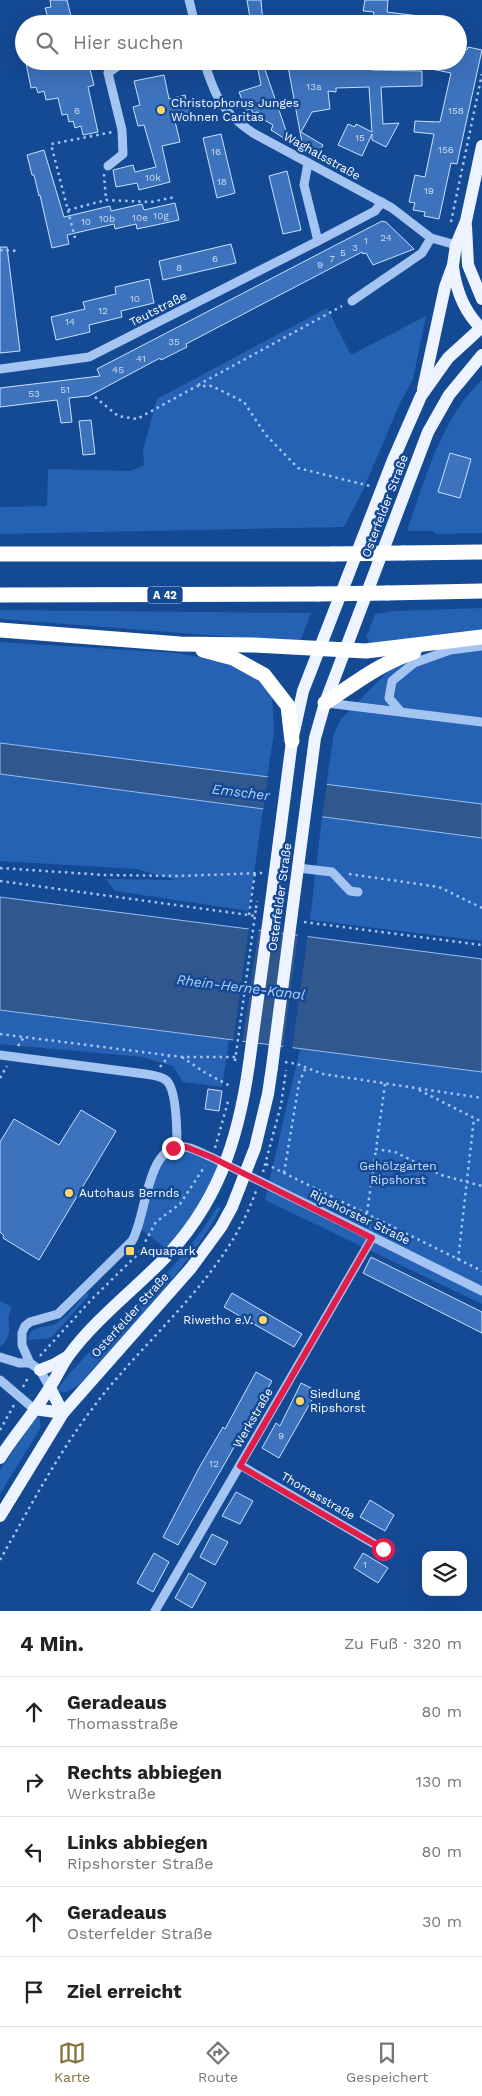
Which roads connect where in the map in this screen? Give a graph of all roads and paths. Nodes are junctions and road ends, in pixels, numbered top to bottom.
1 (190, 0) edge
2 (193, 15) edge
3 (112, 70) edge
4 (207, 70) edge
5 (482, 74) edge
6 (122, 130) junction
7 (482, 146) edge
8 (308, 163) junction
9 (108, 166) joint
10 (175, 197) dead end
11 (106, 200) junction
12 (382, 202) junction
13 (68, 210) junction
14 (466, 221) junction
15 (76, 238) dead end
16 (431, 238) junction
17 (318, 241) junction
18 (451, 244) junction
19 (0, 250) edge
20 (19, 251) dead end
21 (453, 265) junction
22 (482, 299) edge
23 (352, 300) joint
24 (482, 328) edge
25 (482, 356) edge
26 (0, 369) edge
27 (197, 386) junction
28 (421, 396) junction
29 (95, 398) dead end
30 (374, 487) dead end
31 (482, 552) edge
32 (0, 554) edge
33 (482, 591) edge
34 (0, 596) edge
35 (0, 630) edge
36 (482, 637) edge
37 (437, 643) junction
38 (180, 644) junction
39 (482, 646) edge
40 (319, 649) junction
41 (345, 650) junction
42 (325, 703) junction
43 (400, 711) junction
44 (482, 722) edge
45 (291, 747) junction
46 (0, 868) edge
47 (298, 868) junction
48 (332, 872) junction
49 (255, 873) junction
50 (274, 874) junction
51 (0, 881) edge
52 (358, 892) dead end
53 (256, 908) dead end
54 (482, 908) edge
55 (249, 915) junction
56 (258, 916) dead end
57 (303, 922) dead end
58 (482, 944) edge
59 (0, 1034) edge
60 (225, 1055) dead end
61 (0, 1056) edge
62 (182, 1057) junction
63 (235, 1061) dead end
64 (297, 1064) dead end
65 (306, 1067) junction
66 (385, 1084) junction
67 (232, 1087) dead end
68 (415, 1088) junction
69 (482, 1098) edge
70 (474, 1118) junction
71 (482, 1122) edge
72 (177, 1147) junction
73 (376, 1149) junction
74 (266, 1164) dead end
75 (226, 1165) junction
76 (284, 1174) junction
77 (246, 1175) junction
78 (467, 1183) junction
79 (482, 1186) edge
80 (367, 1214) junction
81 (372, 1238) junction
82 (458, 1260) junction
83 (482, 1271) edge
84 (482, 1291) edge
85 (69, 1355) junction
86 (0, 1357) edge
87 (35, 1366) junction
88 (0, 1380) edge
89 (50, 1388) junction
90 (34, 1409) junction
91 (62, 1413) junction
92 (8, 1416) dead end
93 (0, 1430) edge
94 (0, 1458) edge
95 (240, 1466) junction
96 (0, 1516) edge
97 (383, 1549) dead end
98 (156, 1611) edge

1 - 2 street
3 - 6 street
4 - 8 street, Waghalsstraße
5 - 18 path
6 - 9 street
6 - 13 path
7 - 14 main road, Osterfelder Straße
8 - 12 street, Waghalsstraße
8 - 17 street
9 - 11 path
10 - 11 path
11 - 13 path
12 - 16 street, Waghalsstraße
12 - 17 street, Teutstraße
13 - 15 path
14 - 18 main road, Osterfelder Straße
14 - 22 main road, Osterfelder Straße
16 - 18 street, Waghalsstraße
16 - 23 street
17 - 26 street, Teutstraße
18 - 21 main road, Osterfelder Straße
19 - 20 path
21 - 24 main road, Osterfelder Straße
21 - 28 main road, Osterfelder Straße
23 - 27 path
24 - 28 main road, Osterfelder Straße
25 - 41 main road, Osterfelder Straße
27 - 29 path
27 - 30 path
28 - 40 main road, Osterfelder Straße
31 - 32 highway, bridge
33 - 34 highway, A 42, bridge
35 - 38 highway
36 - 37 highway
37 - 41 highway
37 - 42 highway
38 - 40 highway
38 - 45 highway
39 - 43 street
40 - 41 highway
40 - 45 main road, Osterfelder Straße
41 - 42 main road, Osterfelder Straße
42 - 43 street
42 - 47 main road, Osterfelder Straße
43 - 44 street
45 - 50 main road, Osterfelder Straße
46 - 49 path
47 - 48 street
47 - 77 main road, Osterfelder Straße, bridge
48 - 52 street
48 - 54 path
49 - 50 path
49 - 55 path
50 - 75 main road, Osterfelder Straße, bridge
51 - 55 path
53 - 63 path, bridge
55 - 56 path
57 - 58 path
59 - 62 path
60 - 62 path
61 - 72 street
62 - 67 path
64 - 65 path
65 - 66 path
65 - 76 path
66 - 68 path
66 - 73 path
68 - 69 path
68 - 70 path
70 - 71 path
70 - 78 path
72 - 75 street
72 - 87 street
73 - 78 path
73 - 80 path
74 - 76 path
75 - 77 street, Ripshorster Straße
75 - 85 main road, Osterfelder Straße
76 - 80 path
77 - 81 street, Ripshorster Straße
77 - 91 main road, Osterfelder Straße
78 - 79 path
78 - 82 path
80 - 82 path
81 - 84 street, Ripshorster Straße
81 - 95 street, Werkstraße
82 - 83 path
85 - 87 main road
85 - 89 main road, Osterfelder Straße
86 - 87 street
87 - 89 street
88 - 90 street
89 - 90 main road, Osterfelder Straße
89 - 91 main road
90 - 91 main road
90 - 94 main road, Osterfelder Straße
91 - 96 main road, Osterfelder Straße
92 - 93 path
95 - 97 street, Thomasstraße
95 - 98 street, Werkstraße

